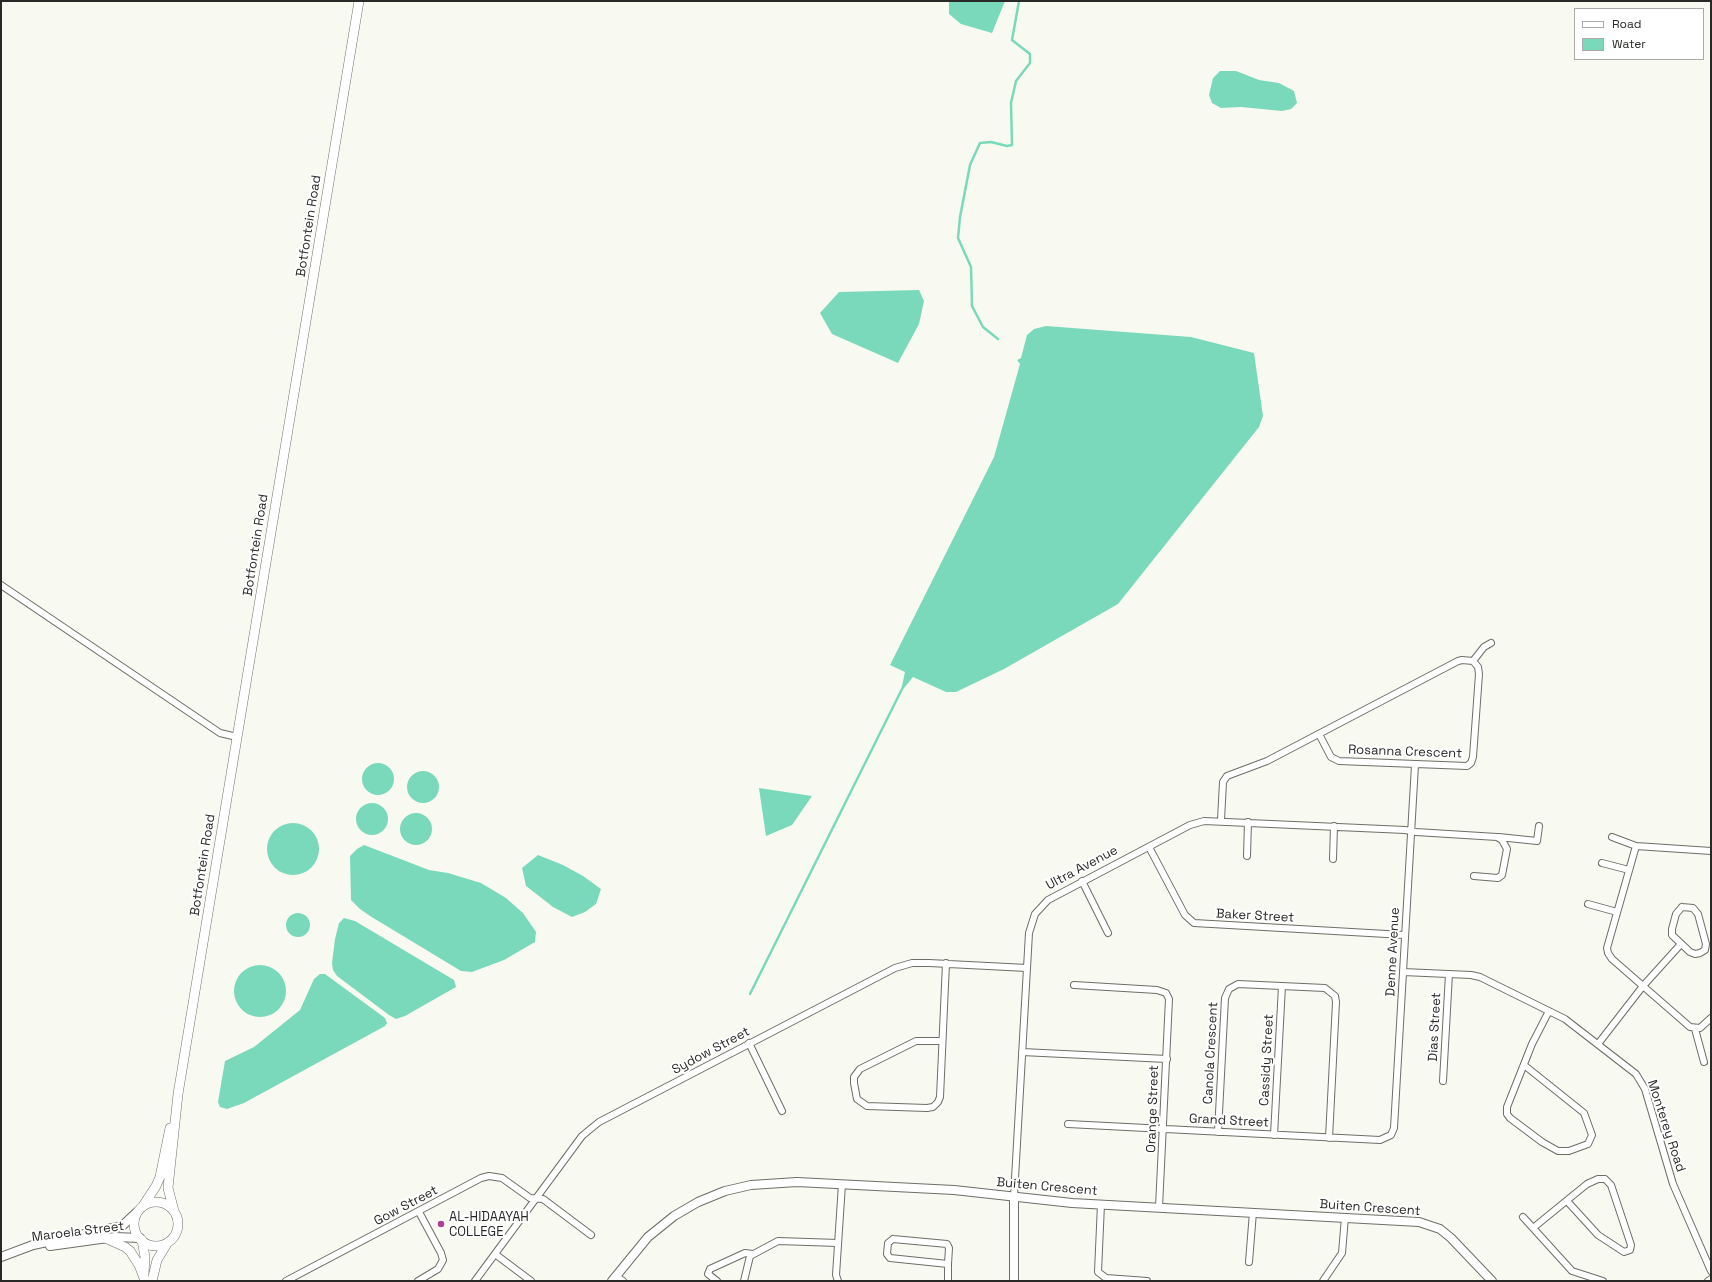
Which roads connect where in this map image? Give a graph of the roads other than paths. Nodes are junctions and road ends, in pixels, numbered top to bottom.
1 (359, 1) edge
2 (1, 585) edge
3 (1491, 643) dead end
4 (1472, 661) junction
5 (1319, 734) junction
6 (237, 737) junction
7 (1415, 765) junction
8 (1221, 820) junction
9 (1248, 822) junction
10 (1334, 826) junction
11 (1539, 826) dead end
12 (1411, 831) junction
13 (1612, 836) dead end
14 (1497, 837) junction
15 (1636, 846) junction
16 (1149, 847) junction
17 (1711, 851) edge
18 (1247, 856) dead end
19 (1333, 859) dead end
20 (1602, 862) dead end
21 (1629, 870) junction
22 (1474, 876) dead end
23 (1082, 882) junction
24 (1588, 904) dead end
25 (1617, 912) junction
26 (1108, 933) dead end
27 (1404, 935) junction
28 (1681, 944) junction
29 (946, 963) junction
30 (1027, 968) junction
31 (1403, 972) junction
32 (1448, 974) junction
33 (1074, 985) dead end
34 (1282, 986) junction
35 (1643, 986) junction
36 (1549, 1011) junction
37 (1711, 1018) edge
38 (1695, 1029) junction
39 (942, 1041) junction
40 (749, 1043) junction
41 (1598, 1044) junction
42 (1022, 1052) junction
43 (1167, 1059) junction
44 (1704, 1062) dead end
45 (1524, 1065) junction
46 (1443, 1081) dead end
47 (178, 1094) junction
48 (782, 1111) dead end
49 (1068, 1124) dead end
50 (1163, 1129) junction
51 (1218, 1132) junction
52 (1274, 1135) junction
53 (1389, 1137) joint
54 (1329, 1138) junction
55 (842, 1184) junction
56 (1014, 1196) junction
57 (536, 1199) junction
58 (1567, 1201) junction
59 (1101, 1204) junction
60 (1159, 1207) junction
61 (140, 1209) junction
62 (174, 1211) junction
63 (419, 1212) junction
64 (1253, 1212) junction
65 (1345, 1217) junction
66 (1523, 1217) dead end
67 (1533, 1228) junction
68 (591, 1235) dead end
69 (105, 1238) junction
70 (141, 1239) junction
71 (168, 1242) junction
72 (838, 1242) junction
73 (19, 1251) junction
74 (495, 1254) junction
75 (753, 1254) junction
76 (1, 1257) edge
77 (1249, 1262) dead end
78 (948, 1264) junction
79 (1711, 1271) edge
80 (614, 1278) edge
81 (1711, 1279) edge
82 (146, 1280) edge
83 (286, 1281) edge
84 (418, 1281) edge
85 (475, 1281) edge
86 (531, 1281) edge
87 (623, 1281) edge
88 (717, 1281) edge
89 (744, 1281) edge
90 (838, 1281) edge
91 (948, 1281) edge
92 (1014, 1281) edge
93 (1147, 1281) edge
94 (1323, 1281) edge
95 (1492, 1281) edge
96 (1603, 1281) edge
97 (1708, 1281) edge

1 - 6 main road, Botfontein Road
2 - 6 street
3 - 4 street
4 - 5 street
4 - 7 street, Rosanna Crescent
5 - 7 street, Rosanna Crescent
5 - 8 street
6 - 47 main road, Botfontein Road
7 - 12 street, Denne Avenue
8 - 9 street, Ultra Avenue
8 - 16 street, Ultra Avenue
9 - 10 street, Ultra Avenue
9 - 18 street
10 - 12 street, Ultra Avenue
10 - 19 street
11 - 14 street, Ultra Avenue
12 - 14 street, Ultra Avenue
12 - 27 street, Denne Avenue
13 - 15 street
14 - 22 street
15 - 17 street
15 - 21 street
16 - 23 street, Ultra Avenue
16 - 27 street, Baker Street
20 - 21 street
21 - 25 street
23 - 26 street
23 - 30 street, Ultra Avenue
24 - 25 street
25 - 35 street
27 - 31 street, Denne Avenue
28 - 28 street
28 - 35 street
29 - 30 street, Sydow Street
29 - 39 street
29 - 40 street, Sydow Street
30 - 42 street, Ultra Avenue
31 - 32 street, Monterey Road
31 - 53 street, Denne Avenue
32 - 36 street, Monterey Road
32 - 46 street, Dias Street
33 - 43 street
34 - 51 street, Canola Crescent
34 - 52 street, Cassidy Street
34 - 54 street, Canola Crescent
35 - 38 street
35 - 41 street
36 - 41 street, Monterey Road
36 - 45 street
37 - 38 street
38 - 44 street
39 - 39 street
40 - 48 street
40 - 57 street, Sydow Street
41 - 79 street, Monterey Road
42 - 43 street, Orange Street
42 - 56 street, Ultra Avenue
43 - 50 street, Orange Street
45 - 45 street
47 - 61 main road, Botfontein Road
47 - 62 main road, Botfontein Road
49 - 50 street, Grand Street
50 - 51 street, Grand Street
50 - 60 street, Orange Street
51 - 52 street, Grand Street
52 - 54 street, Grand Street
53 - 54 street, Grand Street
55 - 56 street, Buiten Crescent
55 - 72 street
55 - 80 street, Buiten Crescent
56 - 59 street, Buiten Crescent
56 - 92 street, Ultra Avenue
57 - 63 street, Gow Street
57 - 68 street, Gow Street
57 - 74 street, Sydow Street
58 - 58 street
58 - 67 street
59 - 60 street, Buiten Crescent
59 - 93 street
60 - 64 street, Buiten Crescent
61 - 62 main road
61 - 70 main road
61 - 73 street, Maroela Street
62 - 71 main road
63 - 83 street, Gow Street
63 - 84 street
64 - 65 street, Buiten Crescent
64 - 77 street
65 - 94 street
65 - 95 street, Buiten Crescent
66 - 67 street
67 - 96 street
69 - 70 street, Maroela Street
69 - 73 street, Maroela Street
69 - 82 main road
70 - 71 main road
70 - 82 main road
71 - 82 main road
72 - 75 street
72 - 90 street
73 - 76 street, Maroela Street
74 - 85 street, Sydow Street
74 - 86 street
75 - 88 street
75 - 89 street
78 - 78 street
78 - 91 street
80 - 87 street
81 - 97 street

